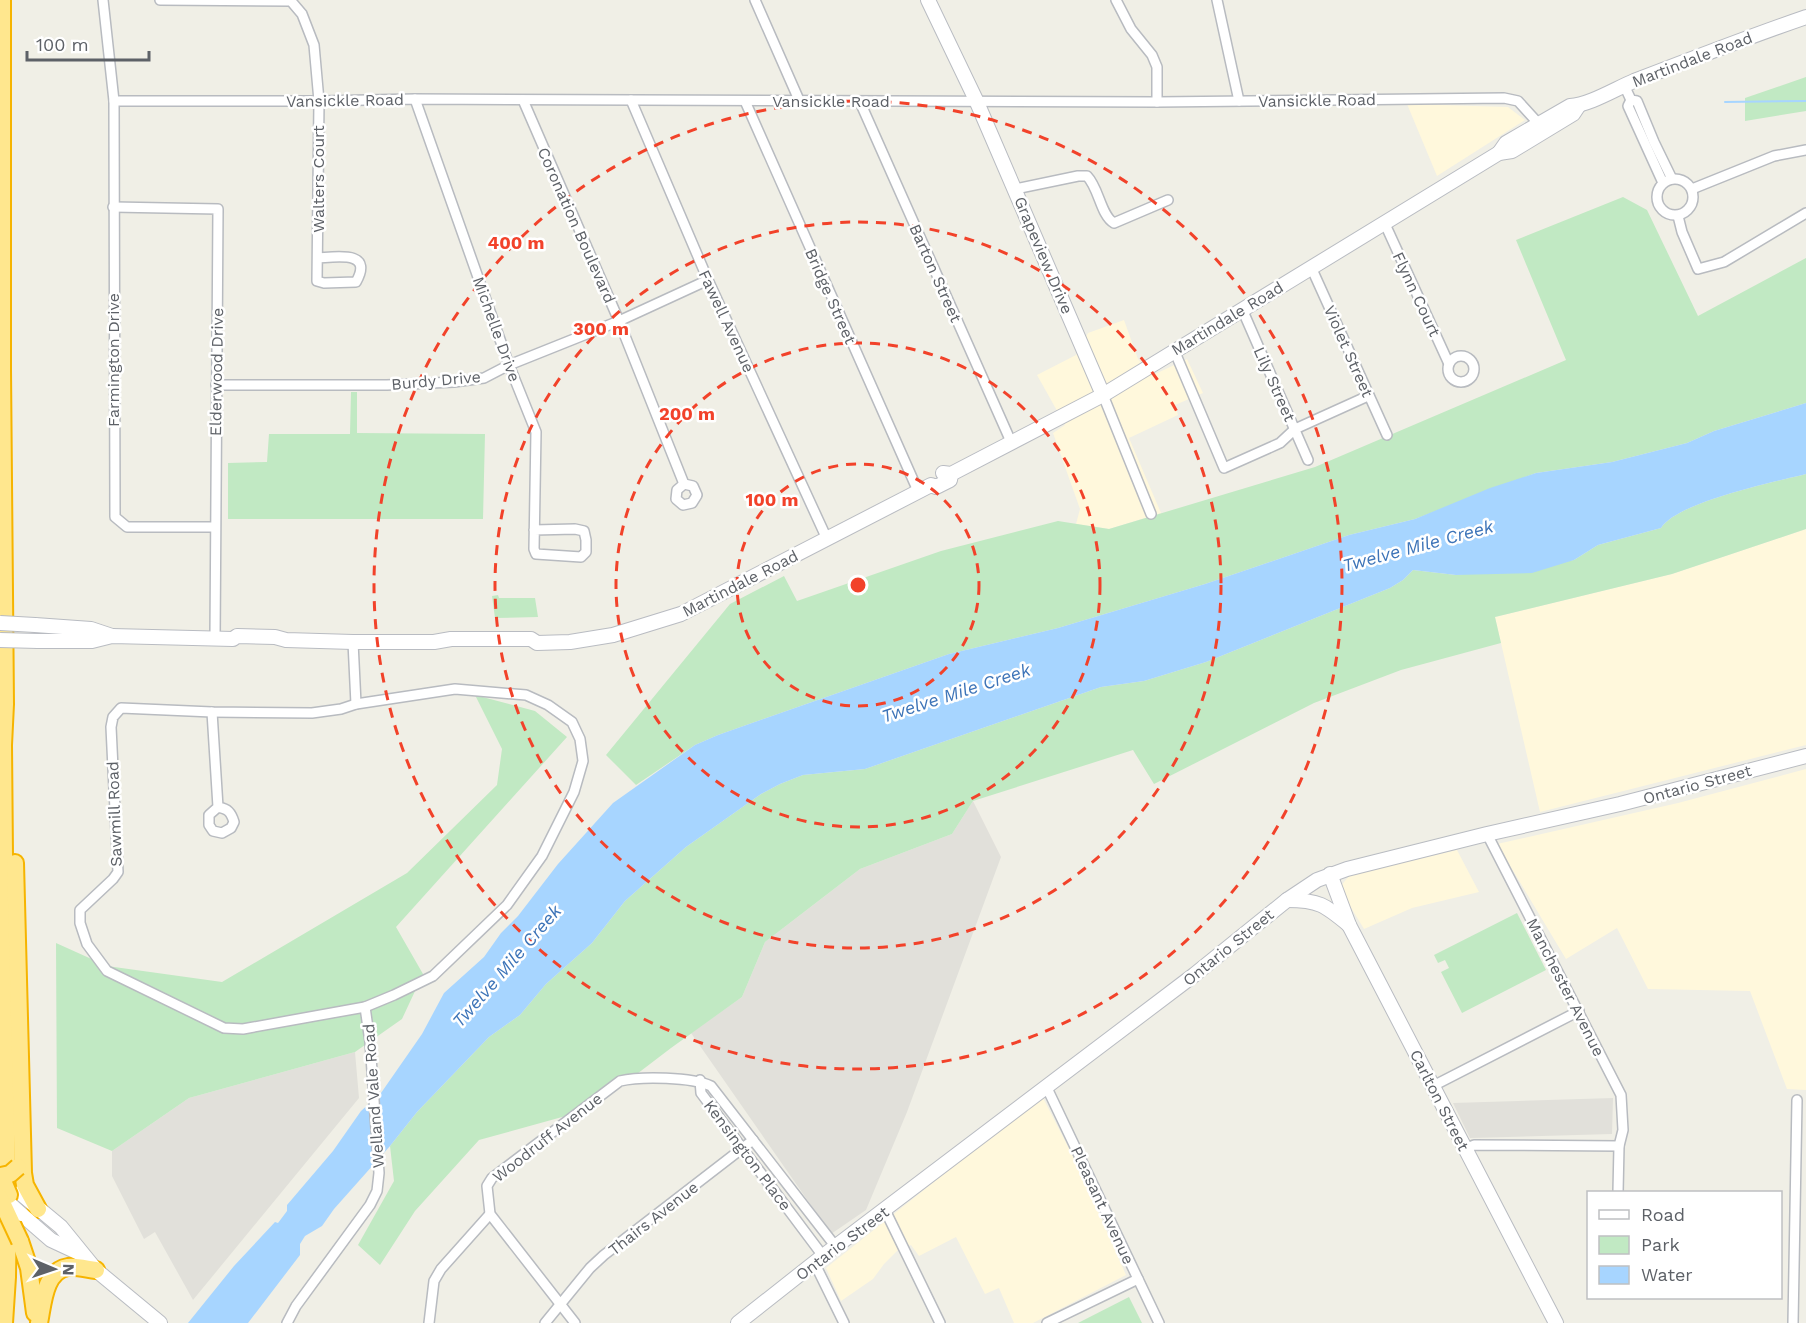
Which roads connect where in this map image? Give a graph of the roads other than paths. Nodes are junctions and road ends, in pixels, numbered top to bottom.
1 (2, 0) edge
2 (103, 0) edge
3 (160, 0) edge
4 (755, 0) edge
5 (928, 0) edge
6 (1116, 0) edge
7 (1218, 0) edge
8 (1806, 16) edge
9 (1624, 85) junction
10 (415, 99) junction
11 (114, 100) junction
12 (523, 100) junction
13 (631, 100) junction
14 (799, 100) junction
15 (976, 100) junction
16 (319, 101) junction
17 (745, 101) junction
18 (1239, 101) junction
19 (860, 102) junction
20 (1157, 102) junction
21 (1579, 105) junction
22 (1538, 123) junction
23 (1806, 150) edge
24 (1499, 153) junction
25 (1668, 181) junction
26 (1015, 189) junction
27 (1692, 189) junction
28 (1168, 200) dead end
29 (113, 207) junction
30 (1806, 213) edge
31 (1678, 216) junction
32 (1385, 224) junction
33 (318, 258) junction
34 (1311, 267) junction
35 (708, 280) junction
36 (1242, 309) junction
37 (620, 321) junction
38 (1174, 350) junction
39 (1449, 364) dead end
40 (509, 365) junction
41 (216, 385) junction
42 (1103, 395) junction
43 (1368, 396) junction
44 (1295, 429) junction
45 (1387, 435) dead end
46 (1012, 444) junction
47 (1308, 460) dead end
48 (684, 484) dead end
49 (918, 492) junction
50 (1151, 513) dead end
51 (214, 527) junction
52 (534, 530) junction
53 (827, 539) junction
54 (0, 623) edge
55 (111, 636) junction
56 (215, 639) junction
57 (0, 640) edge
58 (353, 642) junction
59 (5, 704) junction
60 (356, 704) junction
61 (212, 712) junction
62 (1806, 756) edge
63 (218, 807) dead end
64 (1488, 834) junction
65 (1330, 874) junction
66 (1287, 900) junction
67 (1350, 925) junction
68 (365, 1007) junction
69 (1579, 1011) junction
70 (699, 1080) junction
71 (1433, 1086) junction
72 (1047, 1088) junction
73 (1797, 1100) dead end
74 (753, 1140) junction
75 (1618, 1146) junction
76 (743, 1148) junction
77 (1465, 1149) junction
78 (20, 1160) junction
79 (0, 1176) edge
80 (1618, 1191) edge
81 (10, 1199) edge
82 (38, 1209) junction
83 (885, 1210) junction
84 (490, 1214) junction
85 (836, 1246) junction
86 (83, 1254) junction
87 (819, 1259) junction
88 (96, 1270) junction
89 (1138, 1279) junction
90 (560, 1304) junction
91 (4, 1323) edge
92 (37, 1323) edge
93 (160, 1323) edge
94 (287, 1323) edge
95 (429, 1323) edge
96 (546, 1323) edge
97 (575, 1323) edge
98 (738, 1323) edge
99 (844, 1323) edge
100 (940, 1323) edge
101 (1047, 1323) edge
102 (1159, 1323) edge
103 (1556, 1323) edge
104 (1793, 1323) edge

1 - 59 highway
2 - 11 street, Farmington Drive
3 - 16 street, Walters Court
4 - 14 street
5 - 15 main road, Grapeview Drive
6 - 20 street
7 - 18 street
8 - 9 main road, Martindale Road
9 - 21 main road, Martindale Road
9 - 25 street
10 - 12 street, Vansickle Road
10 - 16 street, Vansickle Road
10 - 40 street, Michelle Drive
11 - 16 street, Vansickle Road
11 - 29 street, Farmington Drive
12 - 13 street, Vansickle Road
12 - 37 street, Coronation Boulevard
13 - 17 street, Vansickle Road
13 - 35 street, Fawell Avenue
14 - 17 street, Vansickle Road
14 - 19 street, Vansickle Road
15 - 19 street, Vansickle Road
15 - 20 street, Vansickle Road
15 - 26 main road, Grapeview Drive
16 - 33 street, Walters Court
17 - 49 street, Bridge Street
18 - 20 street, Vansickle Road
18 - 22 street, Vansickle Road
19 - 46 street, Barton Street
21 - 22 main road, Martindale Road
21 - 24 main road, Martindale Road
22 - 24 main road, Martindale Road
23 - 27 street
24 - 32 main road, Martindale Road
25 - 27 street
25 - 31 street
26 - 28 street
26 - 42 main road, Grapeview Drive
27 - 31 street
29 - 41 street, Elderwood Drive
29 - 51 street, Farmington Drive
30 - 31 street
32 - 34 main road, Martindale Road
32 - 39 street, Flynn Court
33 - 33 street, Walters Court
34 - 36 main road, Martindale Road
34 - 43 street, Violet Street
35 - 37 street, Burdy Drive
35 - 53 street, Fawell Avenue
36 - 38 main road, Martindale Road
36 - 44 street, Lily Street
37 - 40 street, Burdy Drive
37 - 48 street, Coronation Boulevard
38 - 42 main road, Martindale Road
38 - 44 street
40 - 41 street, Burdy Drive
40 - 52 street, Michelle Drive
41 - 51 street, Elderwood Drive
42 - 46 main road, Martindale Road
42 - 50 street, Grapeview Drive
43 - 44 street
43 - 45 street, Violet Street
44 - 47 street, Lily Street
46 - 49 main road, Martindale Road
49 - 53 main road, Martindale Road
51 - 56 street, Elderwood Drive
52 - 52 street, Michelle Drive
53 - 58 main road, Martindale Road
54 - 55 main road, Martindale Road, bridge
55 - 56 main road, Martindale Road
55 - 57 main road, Martindale Road, bridge
56 - 58 main road, Martindale Road
58 - 60 street
59 - 78 highway
59 - 91 highway
60 - 61 street, Sawmill Road
60 - 68 street, Welland Vale Road
61 - 63 street
61 - 68 street, Sawmill Road
62 - 64 main road, Ontario Street
64 - 65 main road, Ontario Street
64 - 69 street, Manchester Avenue
65 - 66 main road, Ontario Street
65 - 67 main road, Carlton Street
66 - 67 main road
66 - 72 main road, Ontario Street
67 - 71 main road, Carlton Street
68 - 94 street, Welland Vale Road
69 - 71 street
69 - 75 street, Manchester Avenue
70 - 74 street, Kensington Place
70 - 76 street, Kensington Place
70 - 84 street, Woodruff Avenue
71 - 77 main road, Carlton Street
72 - 83 main road, Ontario Street
72 - 89 street, Pleasant Avenue
73 - 104 street
74 - 76 street, Thairs Avenue
74 - 85 street, Kensington Place
75 - 77 street
75 - 80 street, Manchester Avenue
76 - 87 street, Kensington Place
76 - 90 street, Thairs Avenue
77 - 103 main road, Carlton Street
78 - 79 highway, bridge
78 - 82 highway
79 - 81 highway, bridge
81 - 82 highway
81 - 86 main road
81 - 92 highway, bridge
82 - 86 main road
83 - 85 main road, Ontario Street
83 - 100 street
84 - 90 street
84 - 95 street
85 - 87 main road, Ontario Street
86 - 88 main road
87 - 98 main road, Ontario Street
87 - 99 street, Kensington Place
88 - 92 highway
88 - 93 main road
89 - 101 street
89 - 102 street, Pleasant Avenue
90 - 96 street, Thairs Avenue
90 - 97 street

